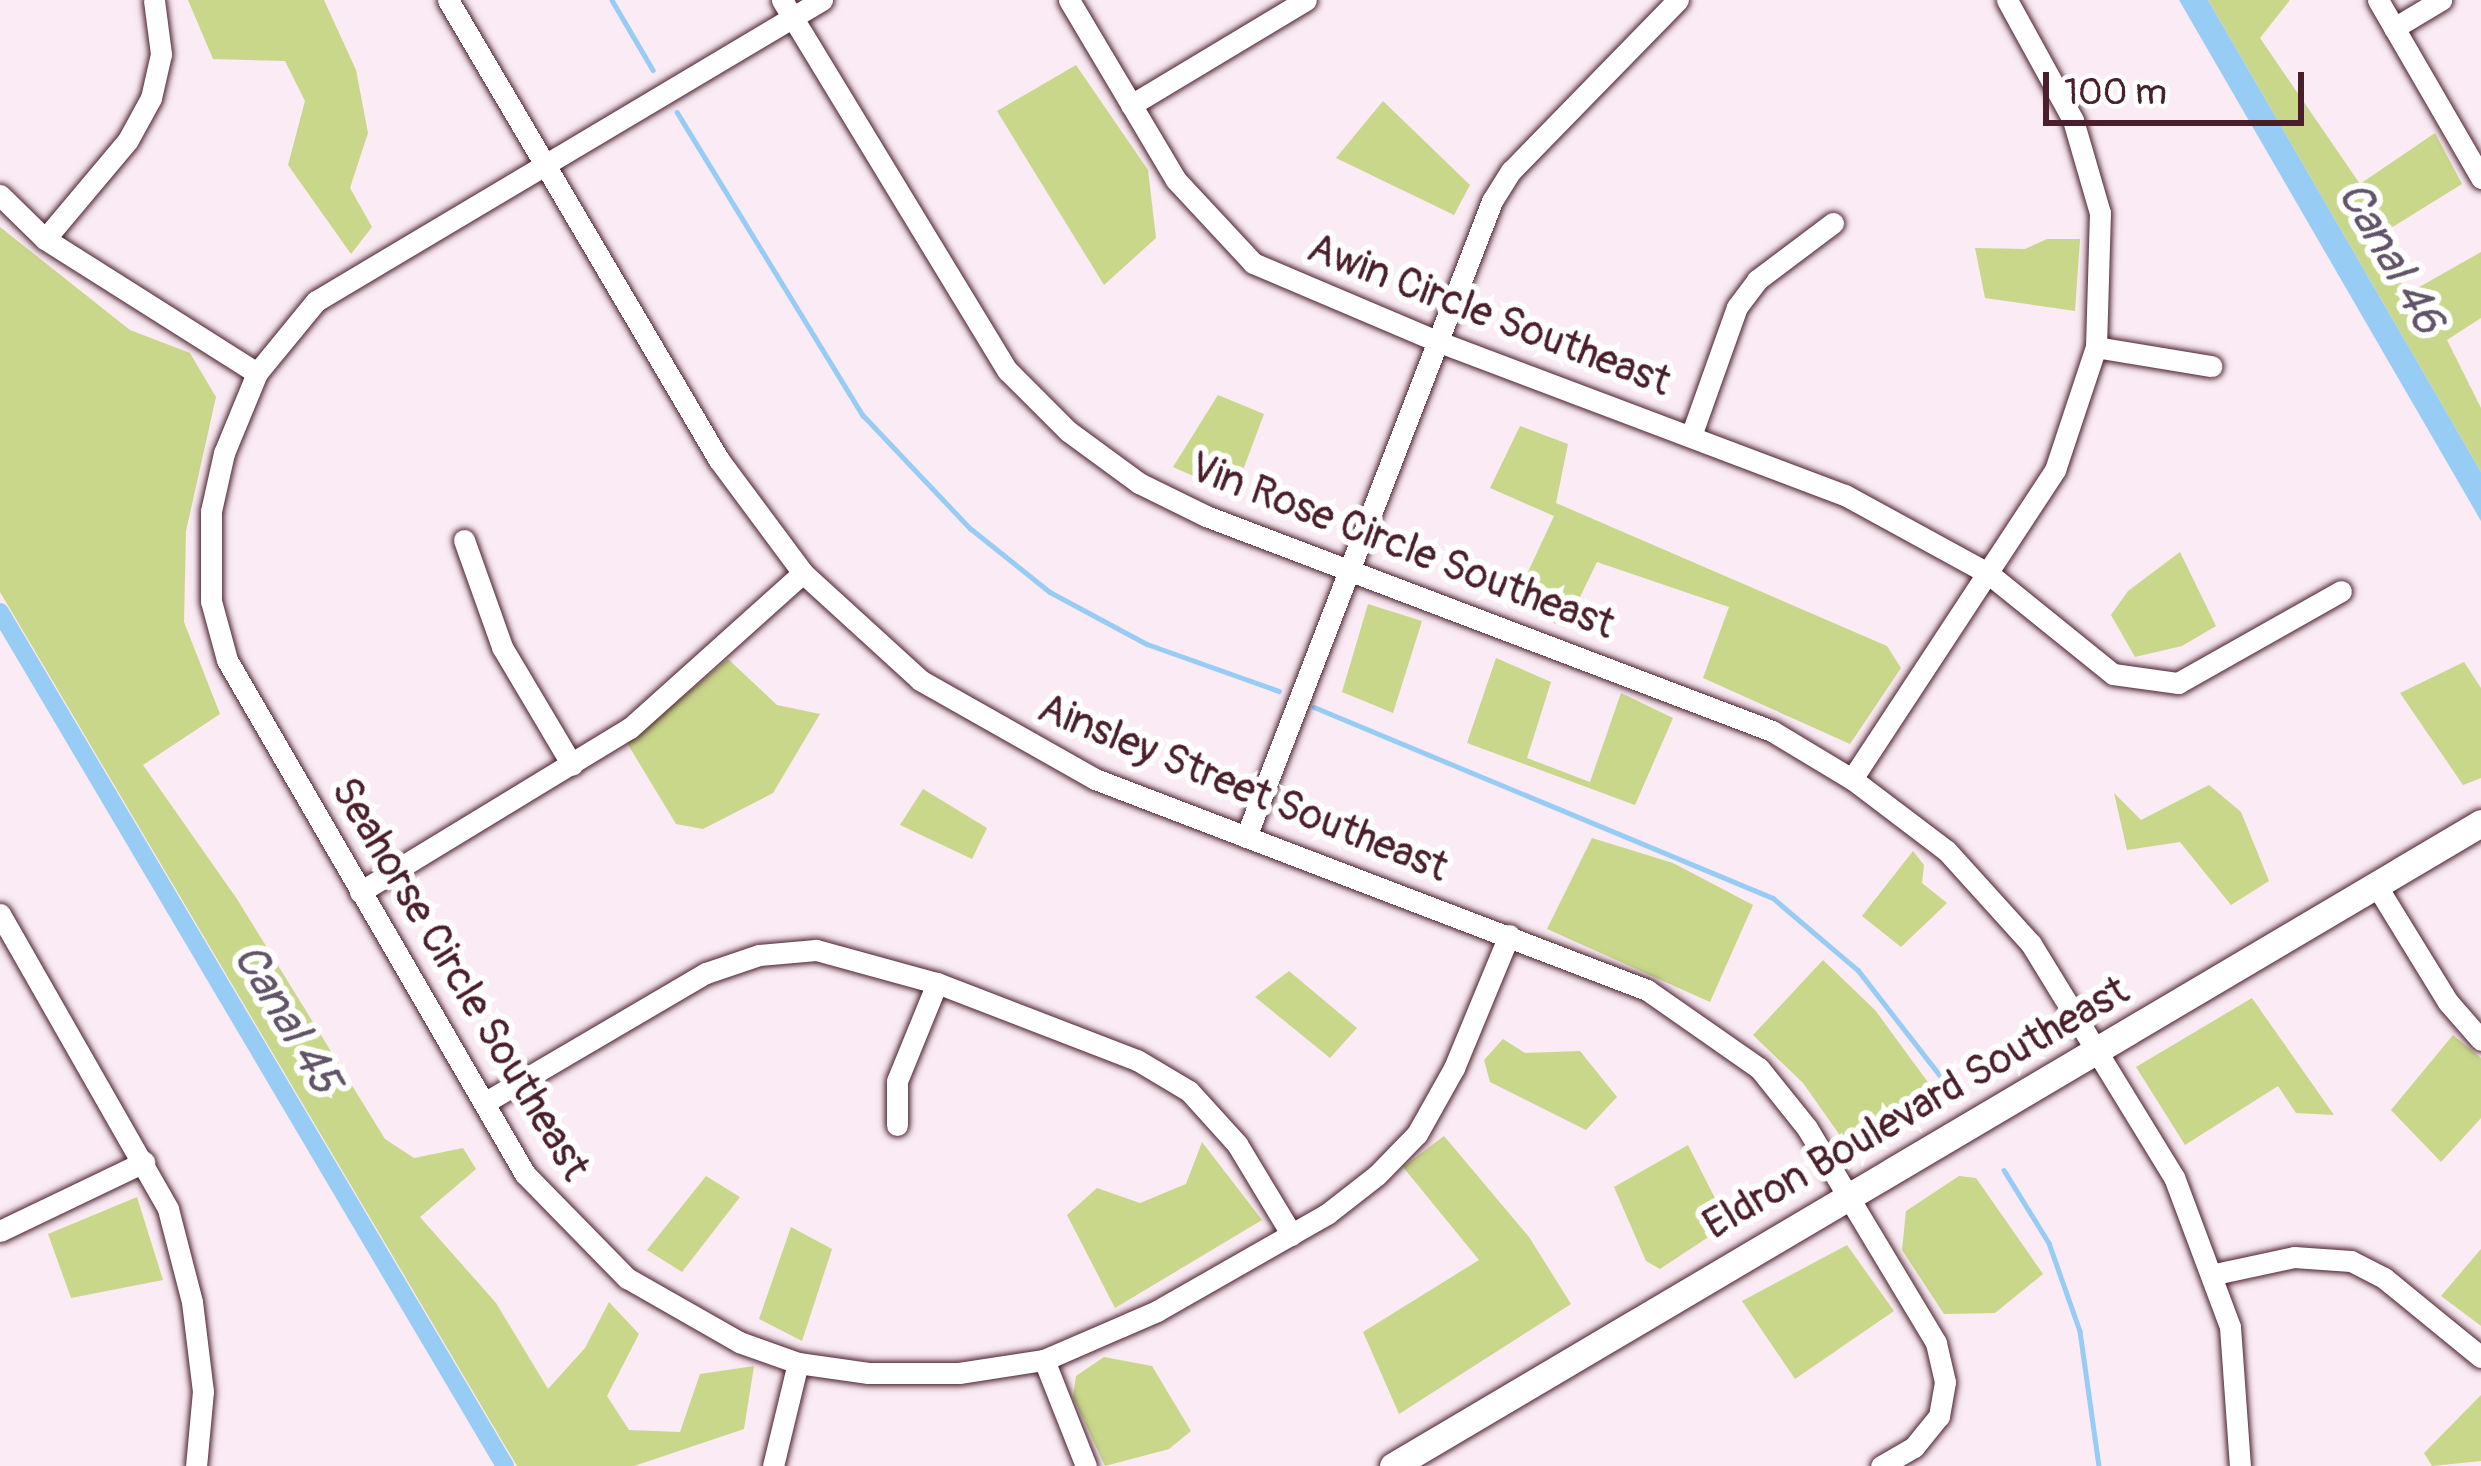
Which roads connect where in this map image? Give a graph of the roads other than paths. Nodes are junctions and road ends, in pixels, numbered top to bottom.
1 (154, 0) edge
2 (448, 0) edge
3 (822, 0) edge
4 (1069, 0) edge
5 (1306, 0) edge
6 (1678, 0) edge
7 (2007, 0) edge
8 (2378, 0) edge
9 (2441, 0) edge
10 (787, 9) edge
11 (2394, 28) junction
12 (1131, 105) junction
13 (545, 164) junction
14 (2481, 178) edge
15 (0, 195) edge
16 (1834, 223) dead end
17 (45, 239) junction
18 (1434, 340) junction
19 (2096, 347) junction
20 (2211, 367) dead end
21 (257, 374) junction
22 (1691, 436) junction
23 (464, 540) dead end
24 (1351, 568) junction
25 (803, 573) junction
26 (1989, 574) junction
27 (2341, 591) dead end
28 (572, 765) junction
29 (1852, 778) junction
30 (2481, 824) edge
31 (1246, 838) junction
32 (2376, 885) junction
33 (360, 892) junction
34 (0, 914) edge
35 (1508, 935) junction
36 (937, 983) junction
37 (2481, 1040) edge
38 (2099, 1050) junction
39 (484, 1103) junction
40 (897, 1125) dead end
41 (144, 1162) junction
42 (1848, 1196) junction
43 (0, 1231) edge
44 (1292, 1235) junction
45 (2215, 1274) junction
46 (2481, 1358) edge
47 (1044, 1360) junction
48 (798, 1363) junction
49 (196, 1466) edge
50 (772, 1466) edge
51 (1086, 1466) edge
52 (1393, 1466) edge
53 (1881, 1466) edge
54 (2240, 1466) edge

1 - 17 street
2 - 13 street, Ainsley Street Southeast
3 - 10 street, Seahorse Circle Southeast
4 - 12 street, Awin Circle Southeast
5 - 12 street
6 - 18 street
7 - 19 street
8 - 11 street
9 - 11 street
10 - 13 street, Seahorse Circle Southeast
10 - 24 street, Vin Rose Circle Southeast
11 - 14 street
12 - 18 street, Awin Circle Southeast
13 - 21 street, Seahorse Circle Southeast
13 - 25 street, Ainsley Street Southeast
15 - 17 street
16 - 22 street
17 - 21 street
18 - 22 street, Awin Circle Southeast
18 - 24 street
19 - 20 street
19 - 26 street
21 - 33 street, Seahorse Circle Southeast
22 - 26 street, Awin Circle Southeast
23 - 28 street
24 - 29 street, Vin Rose Circle Southeast
24 - 31 street
25 - 28 street
25 - 31 street, Ainsley Street Southeast
26 - 27 street, Awin Circle Southeast
26 - 29 street
28 - 33 street
29 - 38 street, Vin Rose Circle Southeast
30 - 32 street, Eldron Boulevard Southeast
31 - 35 street, Ainsley Street Southeast
32 - 37 street
32 - 38 street, Eldron Boulevard Southeast
33 - 39 street, Seahorse Circle Southeast
34 - 41 street
35 - 42 street, Ainsley Street Southeast
35 - 44 street, Seahorse Circle Southeast
36 - 39 street
36 - 40 street
36 - 44 street
38 - 42 street, Eldron Boulevard Southeast
38 - 45 street, Vin Rose Circle Southeast
39 - 48 street, Seahorse Circle Southeast
41 - 43 street
41 - 49 street
42 - 52 street, Eldron Boulevard Southeast
42 - 53 street, Ainsley Street Southeast
44 - 47 street, Seahorse Circle Southeast
45 - 46 street
45 - 54 street, Vin Rose Circle Southeast
47 - 48 street, Seahorse Circle Southeast
47 - 51 street
48 - 50 street

